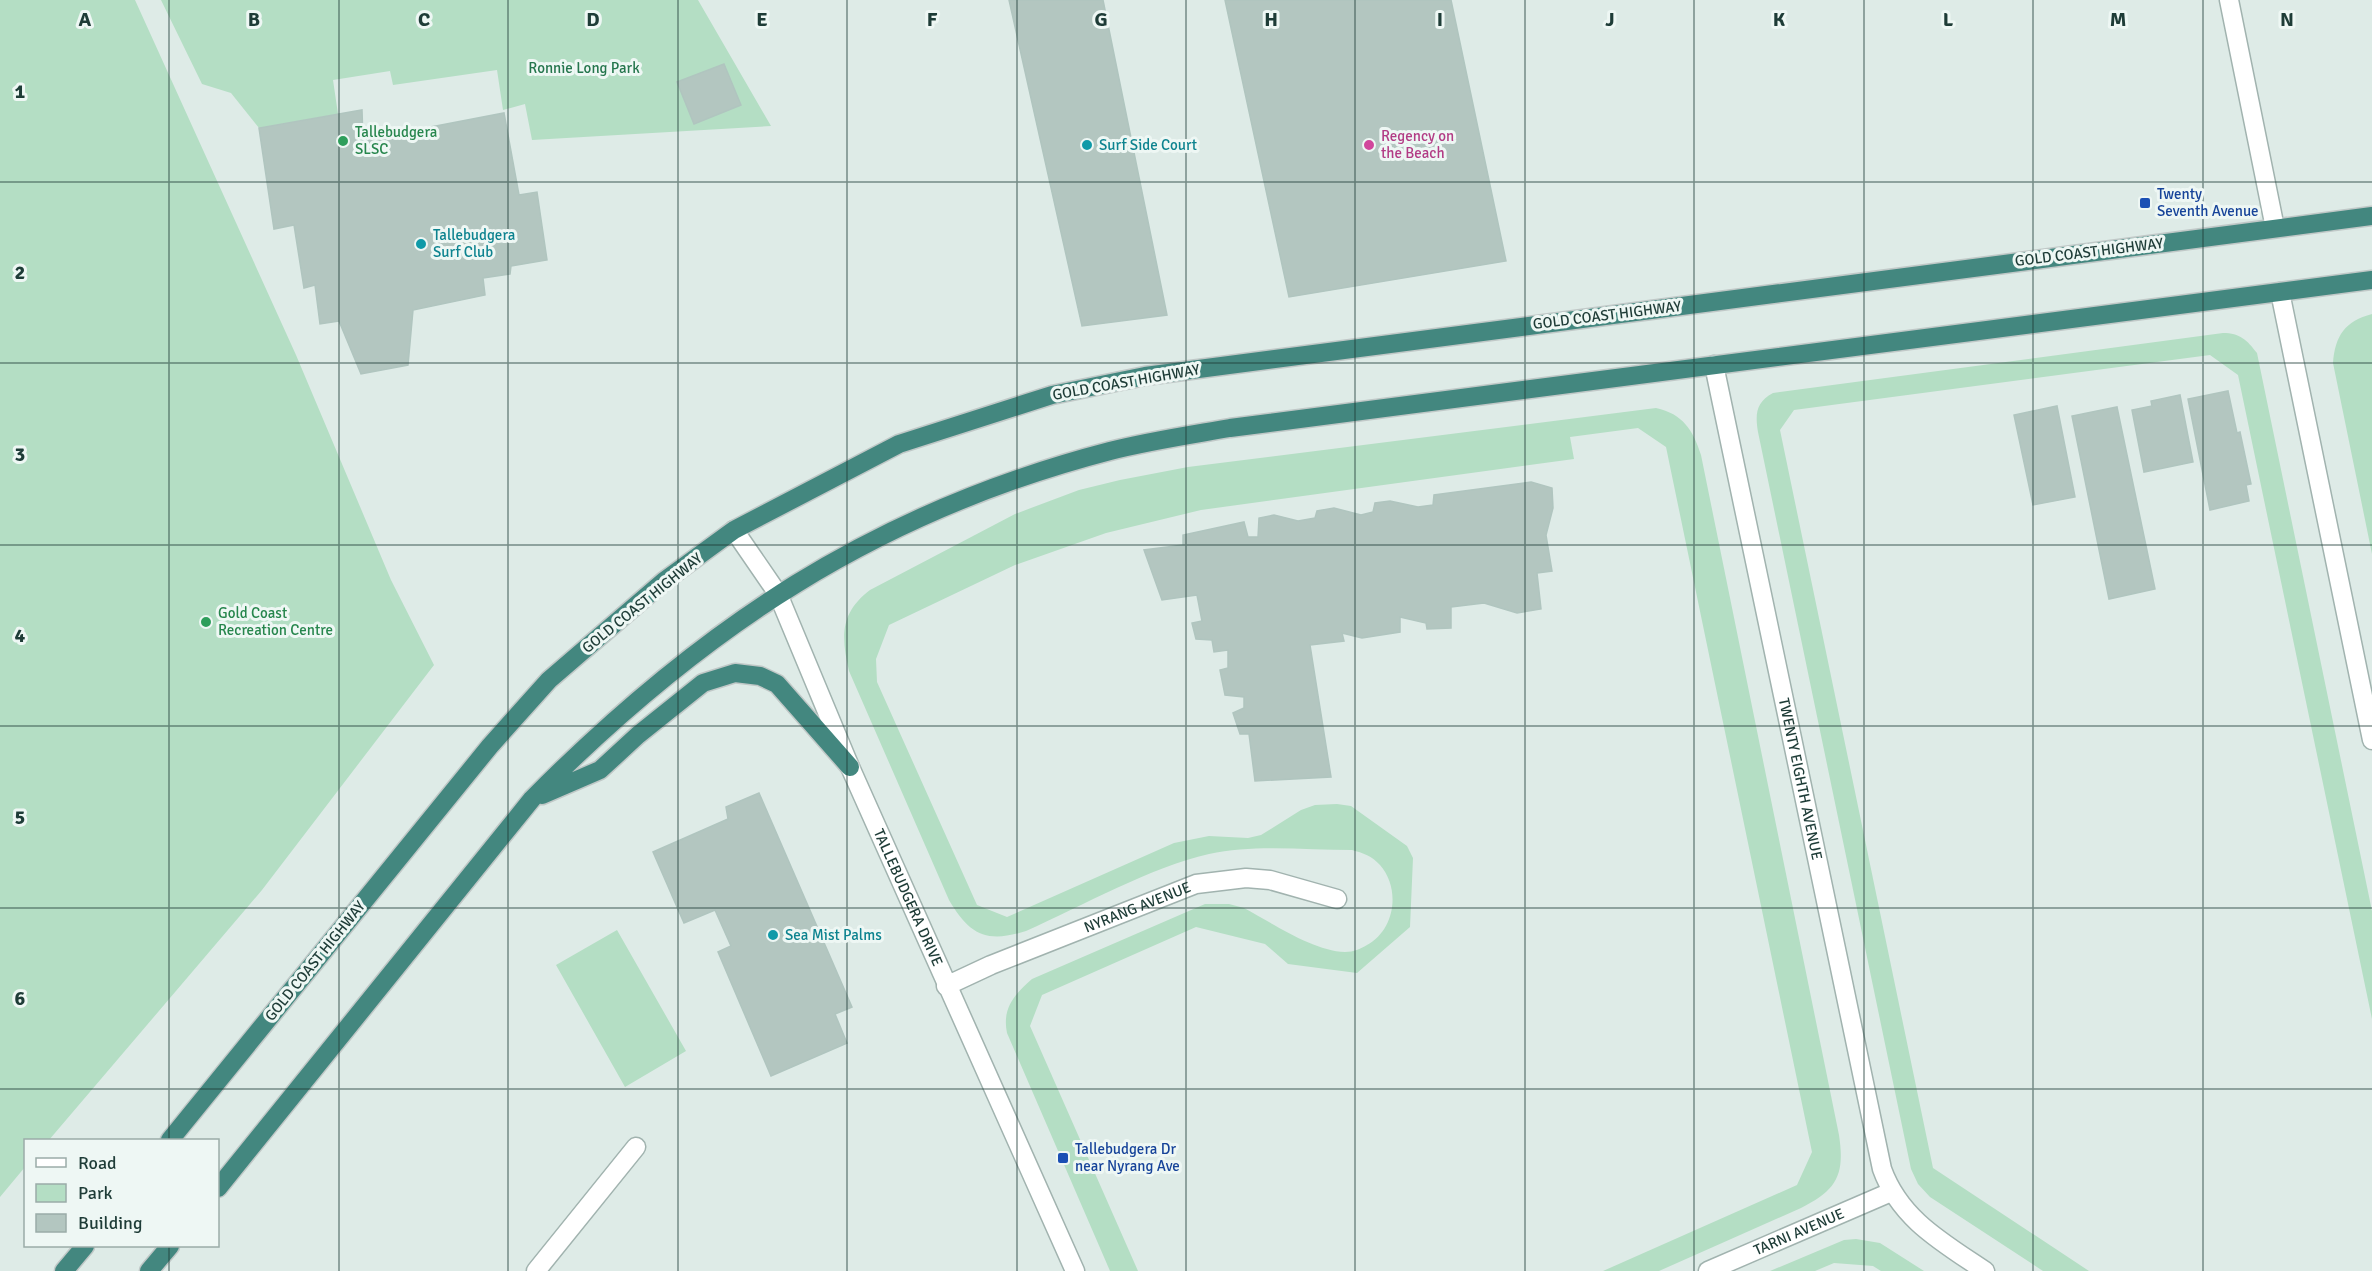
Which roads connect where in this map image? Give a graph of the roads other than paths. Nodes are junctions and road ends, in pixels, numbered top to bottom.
1 (2229, 0) edge
2 (2372, 216) edge
3 (2275, 228) junction
4 (2372, 280) edge
5 (2280, 292) junction
6 (1714, 365) junction
7 (735, 530) junction
8 (778, 594) junction
9 (2372, 740) edge
10 (850, 768) junction
11 (532, 799) junction
12 (1338, 899) dead end
13 (946, 986) junction
14 (171, 1139) edge
15 (636, 1147) dead end
16 (219, 1187) edge
17 (1891, 1192) junction
18 (83, 1247) edge
19 (168, 1247) edge
20 (64, 1271) edge
21 (149, 1271) edge
22 (536, 1271) edge
23 (1075, 1271) edge
24 (1708, 1271) edge
25 (1985, 1271) edge

1 - 3 street
2 - 3 highway, GOLD COAST HIGHWAY
3 - 7 highway, GOLD COAST HIGHWAY
4 - 5 highway
5 - 6 highway
5 - 9 street
6 - 8 highway
6 - 17 street, TWENTY EIGHTH AVENUE
7 - 8 street, TALLEBUDGERA DRIVE
7 - 14 highway, GOLD COAST HIGHWAY
8 - 10 street, TALLEBUDGERA DRIVE
8 - 11 highway
10 - 11 highway
10 - 13 street, TALLEBUDGERA DRIVE
11 - 16 highway
12 - 13 street, NYRANG AVENUE
13 - 23 street, TALLEBUDGERA DRIVE
15 - 22 street
17 - 24 street, TARNI AVENUE
17 - 25 street
18 - 20 highway
19 - 21 highway

